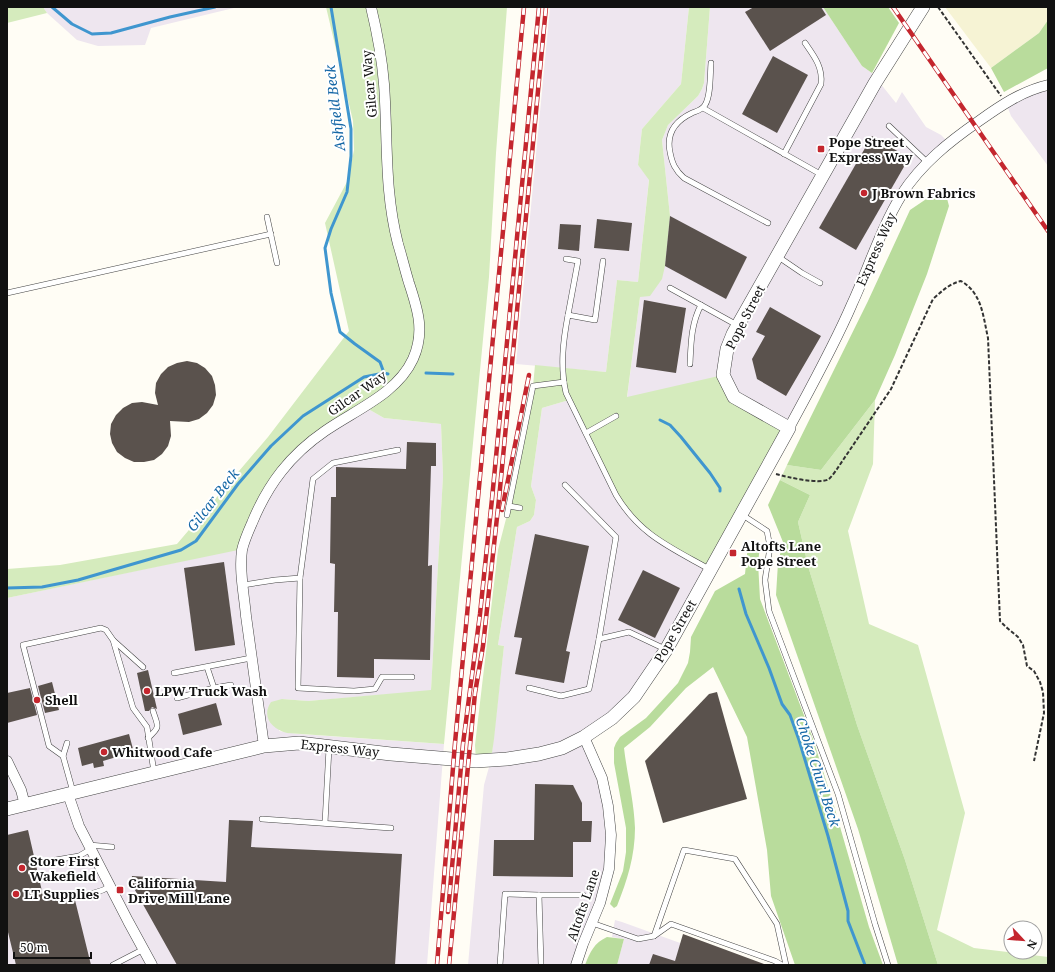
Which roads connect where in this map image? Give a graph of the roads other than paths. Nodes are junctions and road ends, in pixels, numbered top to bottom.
1 (371, 7) edge
2 (923, 7) edge
3 (805, 43) dead end
4 (711, 63) dead end
5 (1048, 85) edge
6 (703, 108) junction
7 (889, 126) dead end
8 (784, 154) junction
9 (928, 163) junction
10 (823, 175) junction
11 (268, 217) dead end
12 (768, 223) dead end
13 (271, 234) junction
14 (778, 256) junction
15 (566, 259) dead end
16 (603, 261) dead end
17 (277, 263) dead end
18 (820, 283) dead end
19 (670, 288) dead end
20 (7, 293) edge
21 (701, 305) junction
22 (568, 315) junction
23 (738, 326) junction
24 (690, 364) dead end
25 (564, 382) junction
26 (616, 416) dead end
27 (789, 428) junction
28 (586, 433) junction
29 (398, 450) dead end
30 (565, 485) dead end
31 (509, 506) junction
32 (520, 508) dead end
33 (741, 514) junction
34 (507, 515) dead end
35 (710, 569) junction
36 (300, 578) junction
37 (243, 585) junction
38 (598, 639) junction
39 (113, 640) junction
40 (666, 650) junction
41 (251, 658) junction
42 (143, 667) dead end
43 (207, 667) junction
44 (174, 673) dead end
45 (412, 677) dead end
46 (231, 685) dead end
47 (214, 688) junction
48 (529, 688) dead end
49 (178, 698) dead end
50 (153, 711) dead end
51 (584, 737) junction
52 (148, 738) junction
53 (67, 743) dead end
54 (264, 746) junction
55 (329, 747) junction
56 (63, 756) junction
57 (7, 761) edge
58 (154, 773) junction
59 (71, 793) junction
60 (24, 805) junction
61 (7, 809) edge
62 (262, 819) dead end
63 (325, 823) junction
64 (391, 828) dead end
65 (90, 847) junction
66 (112, 847) dead end
67 (44, 862) dead end
68 (110, 886) junction
69 (539, 894) junction
70 (583, 895) dead end
71 (84, 896) dead end
72 (592, 923) junction
73 (654, 936) junction
74 (144, 949) junction
75 (113, 965) edge
76 (152, 965) edge
77 (500, 965) edge
78 (541, 965) edge
79 (576, 965) edge
80 (782, 965) edge
81 (786, 965) edge
82 (888, 965) edge

1 - 37 street, Gilcar Way
2 - 10 street, Pope Street
3 - 8 lane
4 - 6 lane
5 - 9 street, Express Way
6 - 8 lane
6 - 12 lane
7 - 9 lane
8 - 10 lane
9 - 27 street, Express Way
10 - 14 street, Pope Street
11 - 13 lane
13 - 17 lane
13 - 20 lane
14 - 18 lane
14 - 23 street, Pope Street
15 - 22 lane
16 - 22 lane
19 - 21 lane
21 - 23 lane
21 - 24 lane
22 - 25 lane
23 - 27 street, Pope Street
25 - 28 lane
25 - 31 lane
26 - 28 lane
27 - 33 street, Pope Street
28 - 35 lane
29 - 36 lane
30 - 38 lane
31 - 32 lane
31 - 34 lane
33 - 35 street, Pope Street
33 - 82 lane
35 - 40 street, Pope Street
36 - 37 lane
36 - 45 lane
37 - 41 street, Gilcar Way
38 - 40 lane
38 - 48 lane
39 - 42 lane
39 - 52 lane
39 - 56 lane
40 - 51 street, Pope Street
41 - 43 lane
41 - 54 street, Gilcar Way
43 - 44 lane
43 - 47 lane
46 - 47 lane
47 - 49 lane
50 - 52 lane
51 - 55 street, Express Way
51 - 72 street, Altofts Lane
52 - 58 lane
53 - 56 lane
54 - 55 street, Express Way
54 - 58 street, Express Way
55 - 63 lane
56 - 59 lane
57 - 60 street
58 - 59 street, Express Way
59 - 60 street, Express Way
59 - 65 street
60 - 61 street, Express Way
62 - 63 lane
63 - 64 lane
65 - 66 lane
65 - 67 lane
65 - 68 street
68 - 71 lane
68 - 74 street
69 - 70 lane
69 - 77 lane
69 - 78 lane
72 - 73 lane
72 - 79 street, Altofts Lane
73 - 80 lane
73 - 81 lane
74 - 75 lane
74 - 76 street

